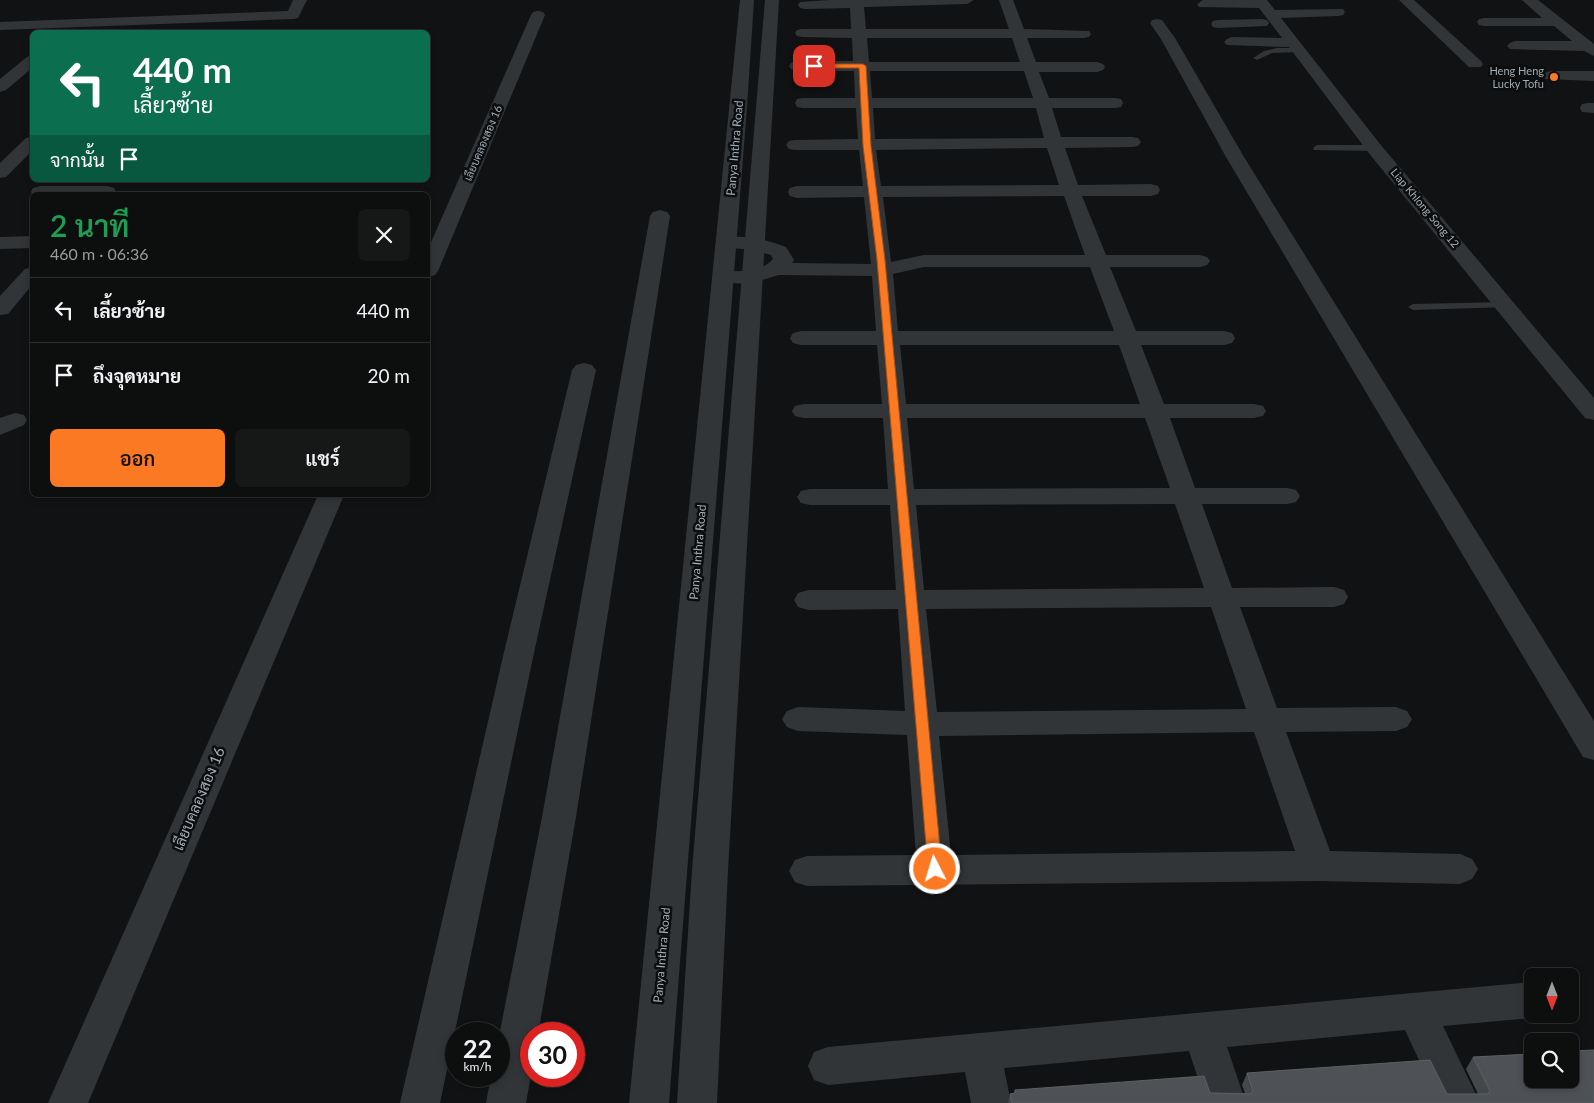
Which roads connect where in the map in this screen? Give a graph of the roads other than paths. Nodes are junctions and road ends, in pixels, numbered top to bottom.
1 (300, 0) edge
2 (747, 0) edge
3 (967, 0) edge
4 (1006, 0) edge
5 (1406, 0) edge
6 (1529, 0) edge
7 (792, 2) edge
8 (857, 4) junction
9 (1204, 4) dead end
10 (1269, 10) edge
11 (1338, 12) dead end
12 (538, 15) dead end
13 (1484, 22) dead end
14 (1556, 22) junction
15 (1157, 23) dead end
16 (1218, 24) dead end
17 (0, 26) edge
18 (802, 33) dead end
19 (860, 34) junction
20 (1019, 34) junction
21 (1084, 34) dead end
22 (1232, 42) dead end
23 (1296, 46) junction
24 (1515, 46) dead end
25 (1590, 49) edge
26 (1257, 58) dead end
27 (30, 62) edge
28 (1476, 64) dead end
29 (797, 66) dead end
30 (863, 66) junction
31 (1030, 67) junction
32 (1097, 67) dead end
33 (1551, 76) dead end
34 (1594, 76) edge
35 (0, 87) edge
36 (802, 103) dead end
37 (1114, 103) dead end
38 (865, 104) junction
39 (1043, 104) junction
40 (1054, 142) junction
41 (1132, 142) dead end
42 (30, 144) edge
43 (795, 145) dead end
44 (867, 146) junction
45 (1317, 148) dead end
46 (1374, 148) junction
47 (0, 173) edge
48 (109, 189) edge
49 (1151, 190) dead end
50 (1071, 191) junction
51 (40, 192) dead end
52 (797, 192) dead end
53 (873, 192) junction
54 (660, 216) dead end
55 (30, 242) edge
56 (0, 243) edge
57 (727, 243) junction
58 (770, 254) junction
59 (1098, 260) junction
60 (881, 261) junction
61 (1200, 261) dead end
62 (430, 266) edge
63 (30, 275) edge
64 (724, 278) junction
65 (752, 279) junction
66 (3, 301) edge
67 (1506, 305) junction
68 (1413, 307) dead end
69 (802, 338) dead end
70 (888, 338) junction
71 (1224, 338) dead end
72 (1128, 339) junction
73 (584, 370) dead end
74 (804, 411) dead end
75 (1155, 411) junction
76 (1254, 411) dead end
77 (894, 412) junction
78 (1594, 413) edge
79 (1185, 496) junction
80 (1287, 496) dead end
81 (330, 497) edge
82 (810, 497) dead end
83 (902, 497) junction
84 (1334, 597) dead end
85 (1222, 599) junction
86 (808, 600) dead end
87 (911, 600) junction
88 (798, 719) dead end
89 (1266, 719) junction
90 (1396, 719) dead end
91 (922, 724) junction
92 (1594, 748) edge
93 (1318, 866) junction
94 (935, 869) junction
95 (1460, 869) dead end
96 (807, 871) dead end
97 (1524, 1001) edge
98 (1416, 1011) junction
99 (1202, 1031) junction
100 (981, 1051) junction
101 (828, 1066) dead end
102 (68, 1103) edge
103 (420, 1103) edge
104 (506, 1103) edge
105 (649, 1103) edge
106 (697, 1103) edge
107 (992, 1103) edge
108 (1226, 1103) edge
109 (1460, 1103) edge

1 - 17 street
2 - 57 street, Panya Inthra Road
3 - 8 street
4 - 20 street
5 - 28 street
6 - 14 street
7 - 8 street
7 - 58 street, Panya Inthra Road
8 - 19 street
9 - 10 street
10 - 11 street
10 - 16 street
10 - 23 street, Liap Khlong Song 12
12 - 62 street, เลียบคลองสอง 16
13 - 14 street
14 - 25 street
15 - 92 street
18 - 19 street
19 - 20 street
19 - 30 street
20 - 21 street
20 - 31 street
22 - 23 street
23 - 26 lane
23 - 46 street, Liap Khlong Song 12
24 - 25 street
27 - 35 street
29 - 30 street
30 - 31 street
30 - 38 street
31 - 32 street
31 - 39 street
33 - 34 street
36 - 38 street
37 - 39 street
38 - 39 street
38 - 44 street
39 - 40 street
40 - 41 street
40 - 44 street
40 - 50 street
42 - 47 street
43 - 44 street
44 - 53 street
45 - 46 lane
46 - 67 street, Liap Khlong Song 12
48 - 51 street
49 - 50 street
50 - 53 street
50 - 59 street
52 - 53 street
53 - 60 street
54 - 104 street
55 - 56 street
57 - 58 street
57 - 64 street, Panya Inthra Road
58 - 60 street
58 - 65 street, Panya Inthra Road
59 - 60 street
59 - 61 street
59 - 72 street
60 - 70 street
63 - 66 street
64 - 65 street
64 - 105 street, Panya Inthra Road
65 - 106 street, Panya Inthra Road
67 - 68 lane
67 - 78 street, Liap Khlong Song 12
69 - 70 street
70 - 72 street
70 - 77 street
71 - 72 street
72 - 75 street
73 - 103 street
74 - 77 street
75 - 76 street
75 - 77 street
75 - 79 street
77 - 83 street
79 - 80 street
79 - 83 street
79 - 85 street
81 - 102 street, เลียบคลองสอง 16
82 - 83 street
83 - 87 street
84 - 85 street
85 - 87 street
85 - 89 street
86 - 87 street
87 - 91 street
88 - 91 street
89 - 90 street
89 - 91 street
89 - 93 street
91 - 94 street
93 - 94 street
93 - 95 street
94 - 96 street
97 - 98 street
98 - 99 street
98 - 109 street
99 - 100 street
99 - 108 street
100 - 101 street
100 - 107 street

